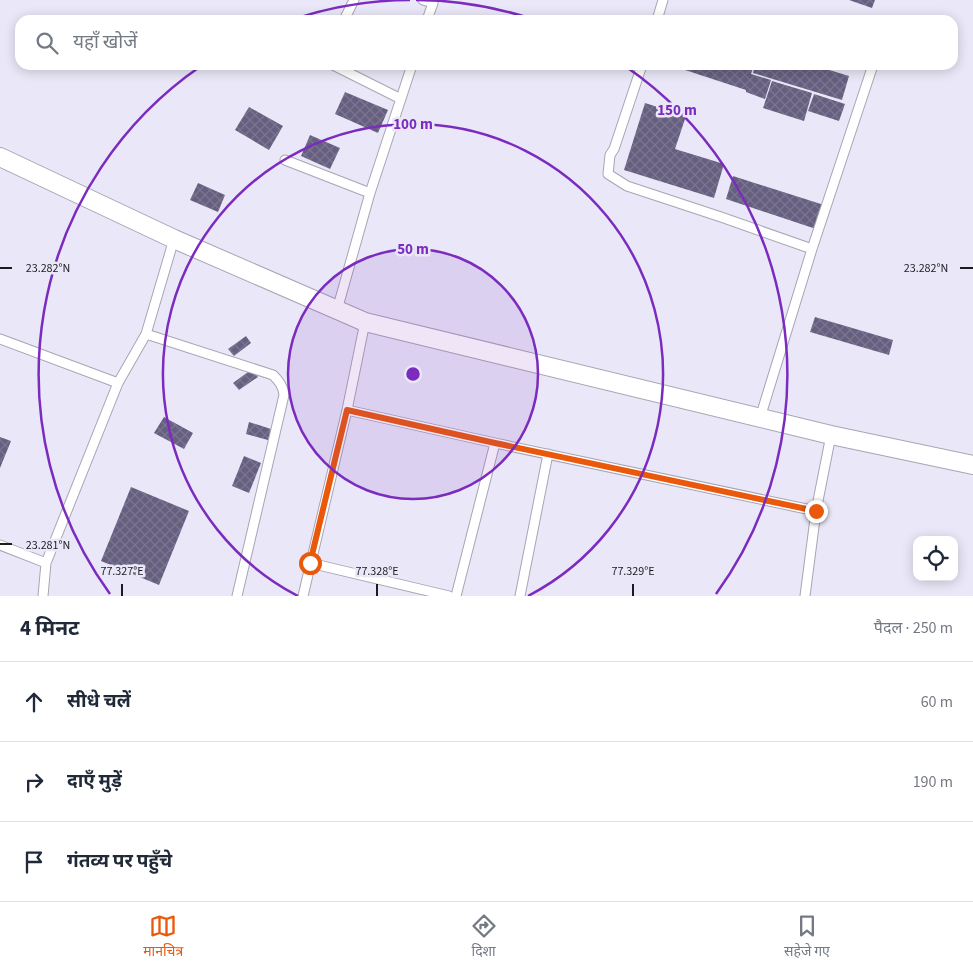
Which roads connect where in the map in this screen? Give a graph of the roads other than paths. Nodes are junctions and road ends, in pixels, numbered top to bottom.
1 (354, 0) edge
2 (423, 0) edge
3 (663, 0) edge
4 (346, 15) edge
5 (429, 15) edge
6 (658, 15) edge
7 (343, 70) edge
8 (410, 70) edge
9 (640, 70) edge
10 (871, 70) edge
11 (401, 98) junction
12 (0, 157) edge
13 (285, 160) dead end
14 (370, 193) junction
15 (174, 239) junction
16 (812, 250) junction
17 (337, 310) junction
18 (365, 322) junction
19 (146, 334) junction
20 (0, 339) edge
21 (118, 383) junction
22 (347, 410) junction
23 (760, 418) junction
24 (831, 435) junction
25 (495, 443) junction
26 (548, 454) junction
27 (973, 465) edge
28 (816, 511) junction
29 (0, 545) edge
30 (46, 563) junction
31 (310, 563) junction
32 (44, 596) edge
33 (237, 596) edge
34 (303, 596) edge
35 (449, 596) edge
36 (456, 596) edge
37 (520, 596) edge
38 (804, 596) edge

1 - 4 lane
2 - 5 lane
3 - 6 lane
7 - 11 lane
8 - 11 lane
9 - 16 lane
10 - 16 lane
11 - 14 lane
12 - 15 street
13 - 14 lane
14 - 17 lane
15 - 17 street
15 - 19 lane
16 - 23 lane
17 - 18 street
18 - 22 lane
18 - 23 street
19 - 21 lane
19 - 33 lane
20 - 21 lane
21 - 30 lane
22 - 25 lane
22 - 31 lane
23 - 24 street
24 - 27 street
24 - 28 lane
25 - 26 lane
25 - 36 lane
26 - 28 lane
26 - 37 lane
28 - 38 lane
29 - 30 lane
30 - 32 lane
31 - 34 lane
31 - 35 lane

